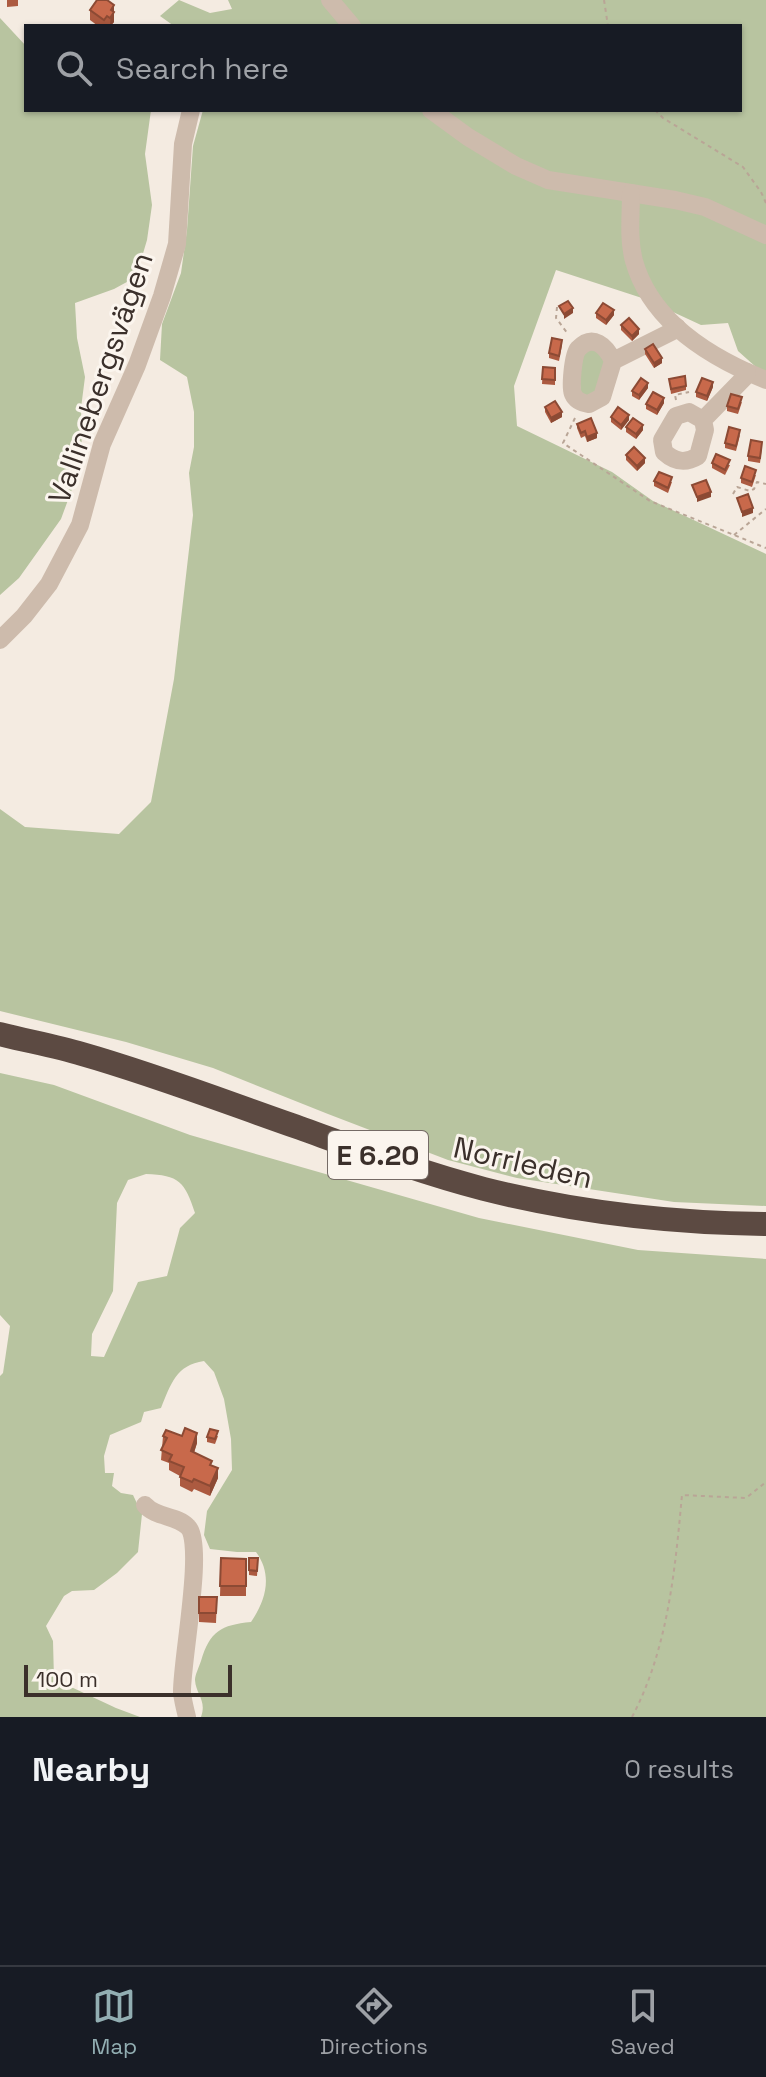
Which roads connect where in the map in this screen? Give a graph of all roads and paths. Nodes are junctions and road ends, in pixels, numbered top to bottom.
1 (330, 0) edge
2 (604, 0) edge
3 (350, 24) edge
4 (608, 24) edge
5 (191, 112) edge
6 (434, 112) edge
7 (657, 112) edge
8 (631, 193) junction
9 (766, 203) edge
10 (766, 235) edge
11 (557, 307) edge
12 (677, 327) junction
13 (584, 346) junction
14 (613, 361) junction
15 (747, 372) junction
16 (766, 380) edge
17 (582, 403) junction
18 (703, 420) dead end
19 (766, 484) edge
20 (733, 494) dead end
21 (766, 509) edge
22 (733, 535) junction
23 (766, 548) edge
24 (0, 640) edge
25 (0, 1034) edge
26 (766, 1224) edge
27 (766, 1482) edge
28 (145, 1505) dead end
29 (187, 1717) edge
30 (632, 1717) edge

1 - 3 street
2 - 4 path
5 - 24 street, Vallinebergsvägen
6 - 8 street
7 - 9 path
8 - 10 street
8 - 12 street
11 - 13 path
12 - 14 street
12 - 15 street
13 - 14 street
13 - 17 street
14 - 17 street
15 - 16 street
15 - 18 street
17 - 22 path
19 - 20 path
21 - 22 path
22 - 23 path
25 - 26 highway, Norrleden / E 6.20
27 - 30 path
28 - 29 street

